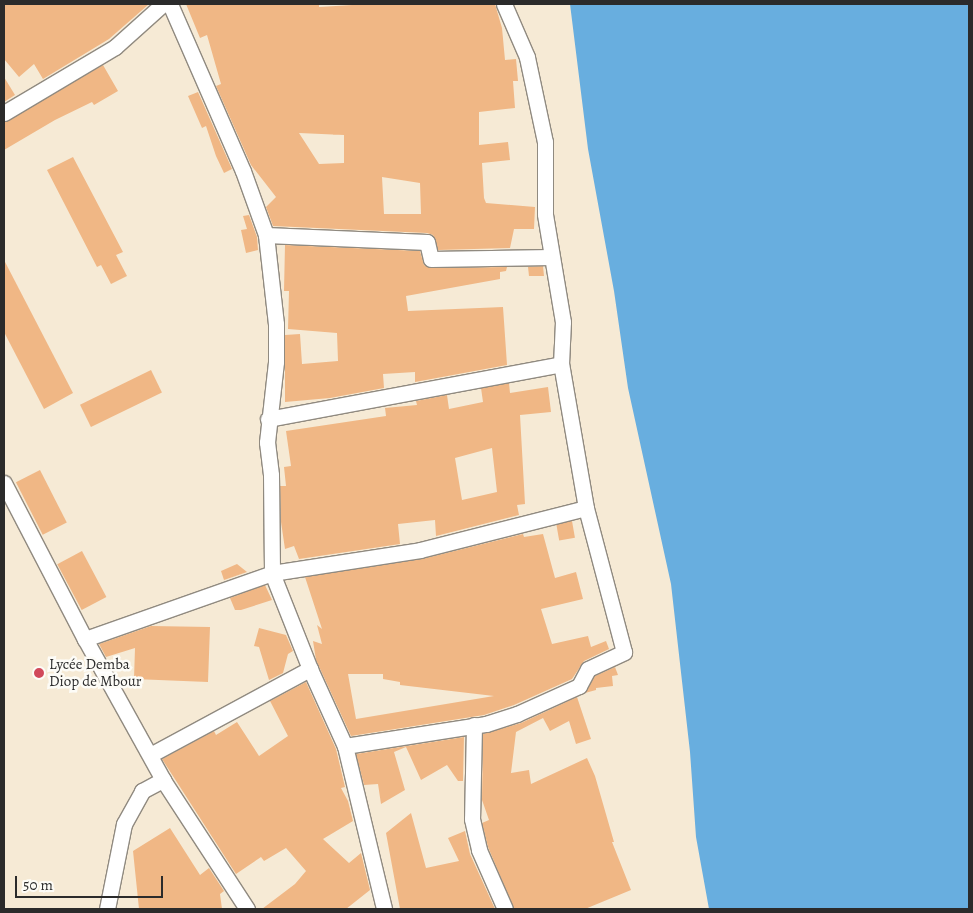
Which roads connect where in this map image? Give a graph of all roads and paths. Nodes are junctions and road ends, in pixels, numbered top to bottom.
1 (163, 4) edge
2 (170, 4) edge
3 (504, 4) edge
4 (4, 113) edge
5 (266, 235) junction
6 (551, 257) junction
7 (561, 364) junction
8 (268, 419) junction
9 (4, 483) edge
10 (586, 508) junction
11 (272, 573) junction
12 (85, 639) junction
13 (310, 669) junction
14 (474, 726) junction
15 (345, 746) junction
16 (150, 754) junction
17 (163, 780) junction
18 (107, 909) edge
19 (247, 909) edge
20 (384, 909) edge
21 (505, 909) edge

1 - 4 street
2 - 5 street
3 - 6 street
5 - 6 street
5 - 8 street
6 - 7 street
7 - 8 street
7 - 10 street
8 - 11 street
9 - 12 street
10 - 11 street
10 - 14 street
11 - 12 street
11 - 13 street
12 - 16 street
13 - 15 street
13 - 16 street
14 - 15 street
14 - 21 street
15 - 20 street
16 - 17 street
17 - 18 street
17 - 19 street

